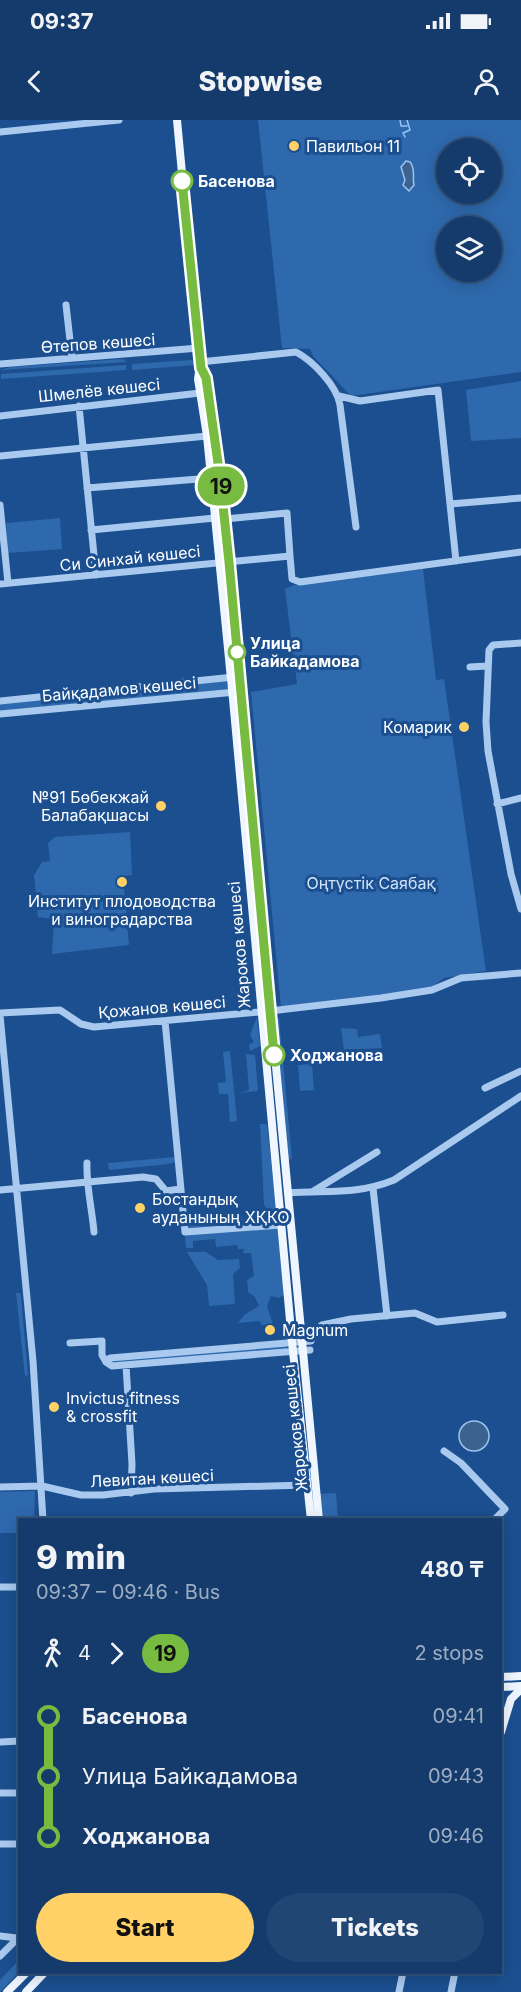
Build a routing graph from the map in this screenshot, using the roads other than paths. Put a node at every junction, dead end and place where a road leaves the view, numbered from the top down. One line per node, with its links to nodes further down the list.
1 (111, 120): 2 (street); 4 (street)
2 (120, 120)
3 (177, 120): 7 (main road, Жароков көшесі)
4 (45, 124): 5 (street)
5 (0, 132)
6 (66, 305): 8 (street)
7 (199, 348): 8 (street, Өтепов көшесі); 10 (main road, Жароков көшесі)
8 (72, 358): 9 (street, Өтепов көшесі)
9 (0, 364)
10 (200, 365): 11 (main road, Жароков көшесі); 12 (street); 24 (main road, Жароков көшесі)
11 (200, 393): 13 (street, Шмелёв көшесі); 15 (main road, Жароков көшесі)
12 (339, 396): 21 (street); 25 (street)
13 (79, 406): 14 (street, Шмелёв көшесі); 16 (street)
14 (0, 416)
15 (207, 436): 16 (street); 18 (main road, Жароков көшесі)
16 (83, 447): 17 (street); 19 (street)
17 (0, 456)
18 (211, 478): 19 (street); 23 (main road, Жароков көшесі)
19 (87, 488): 26 (street)
20 (521, 498): 21 (street)
21 (450, 504): 29 (street)
22 (0, 505): 33 (street)
23 (215, 518): 26 (street); 31 (main road, Жароков көшесі)
24 (225, 519): 28 (street); 30 (main road, Жароков көшесі)
25 (356, 527)
26 (91, 530): 32 (street)
27 (521, 552): 29 (street)
28 (290, 556): 29 (street); 30 (street, Си Синхай көшесі)
29 (456, 561)
30 (229, 562): 31 (street, Си Синхай көшесі); 37 (main road, Жароков көшесі)
31 (219, 563): 32 (street, Си Синхай көшесі); 37 (main road, Жароков көшесі)
32 (96, 575): 33 (street, Си Синхай көшесі)
33 (4, 584)
34 (521, 643): 35 (street)
35 (487, 666): 36 (street); 44 (street)
36 (470, 667)
37 (235, 677): 38 (main road, Жароков көшесі); 39 (street, Байқадамов көшесі)
38 (236, 692): 41 (street, Байқадамов көшесі); 47 (main road, Жароков көшесі)
39 (25, 698): 40 (street, Байқадамов көшесі); 41 (street)
40 (0, 701)
41 (27, 711): 42 (street, Байқадамов көшесі)
42 (0, 714)
43 (521, 798): 44 (street)
44 (497, 804): 45 (street)
45 (521, 909)
46 (521, 974): 47 (street, Қожанов көшесі)
47 (265, 1012): 49 (street, Қожанов көшесі); 61 (main road, Жароков көшесі); 62 (main road, Жароков көшесі)
48 (0, 1014): 49 (street, Қожанов көшесі); 57 (street)
49 (165, 1021): 58 (street)
50 (521, 1071): 51 (street)
51 (485, 1088)
52 (521, 1096): 56 (street)
53 (377, 1152): 60 (street)
54 (87, 1163): 55 (street)
55 (86, 1183): 57 (street); 58 (street); 63 (street)
56 (373, 1188): 60 (street); 66 (street)
57 (17, 1189): 59 (street); 73 (street)
58 (180, 1189): 62 (street)
59 (0, 1190)
60 (312, 1191): 61 (street)
61 (288, 1193): 64 (main road, Жароков көшесі)
62 (281, 1225): 64 (main road, Жароков көшесі)
63 (94, 1232)
64 (293, 1294): 68 (main road, Жароков көшесі)
65 (503, 1315): 66 (street)
66 (387, 1316): 68 (street)
67 (70, 1343): 69 (street)
68 (301, 1346): 69 (street); 70 (street); 72 (main road, Жароков көшесі); 78 (main road, Жароков көшесі)
69 (106, 1362): 70 (street)
70 (126, 1365): 75 (street)
71 (444, 1451): 79 (street)
72 (307, 1485): 75 (street, Левитан көшесі); 77 (main road, Жароков көшесі)
73 (42, 1486): 74 (street, Левитан көшесі); 75 (street, Левитан көшесі); 76 (street)
74 (0, 1487)
75 (130, 1493)
76 (43, 1518)
77 (311, 1518)
78 (319, 1518)
79 (496, 1518)
80 (0, 1587): 81 (street)
81 (18, 1587)
82 (502, 1687): 83 (main road)
83 (521, 1687): 85 (main road)
84 (502, 1702): 85 (main road)
85 (505, 1713): 86 (main road)
86 (502, 1727)
87 (0, 1742): 88 (street)
88 (18, 1742)
89 (0, 1793): 90 (street)
90 (18, 1793)
91 (0, 1844): 92 (street)
92 (18, 1844)
93 (0, 1936): 94 (street)
94 (18, 1937): 95 (street)
95 (0, 1956)
96 (24, 1974): 101 (main road)
97 (43, 1974): 102 (main road)
98 (403, 1974): 100 (street)
99 (455, 1974): 103 (street)
100 (399, 1991)
101 (8, 1992)
102 (26, 1992)
103 (451, 1992)

